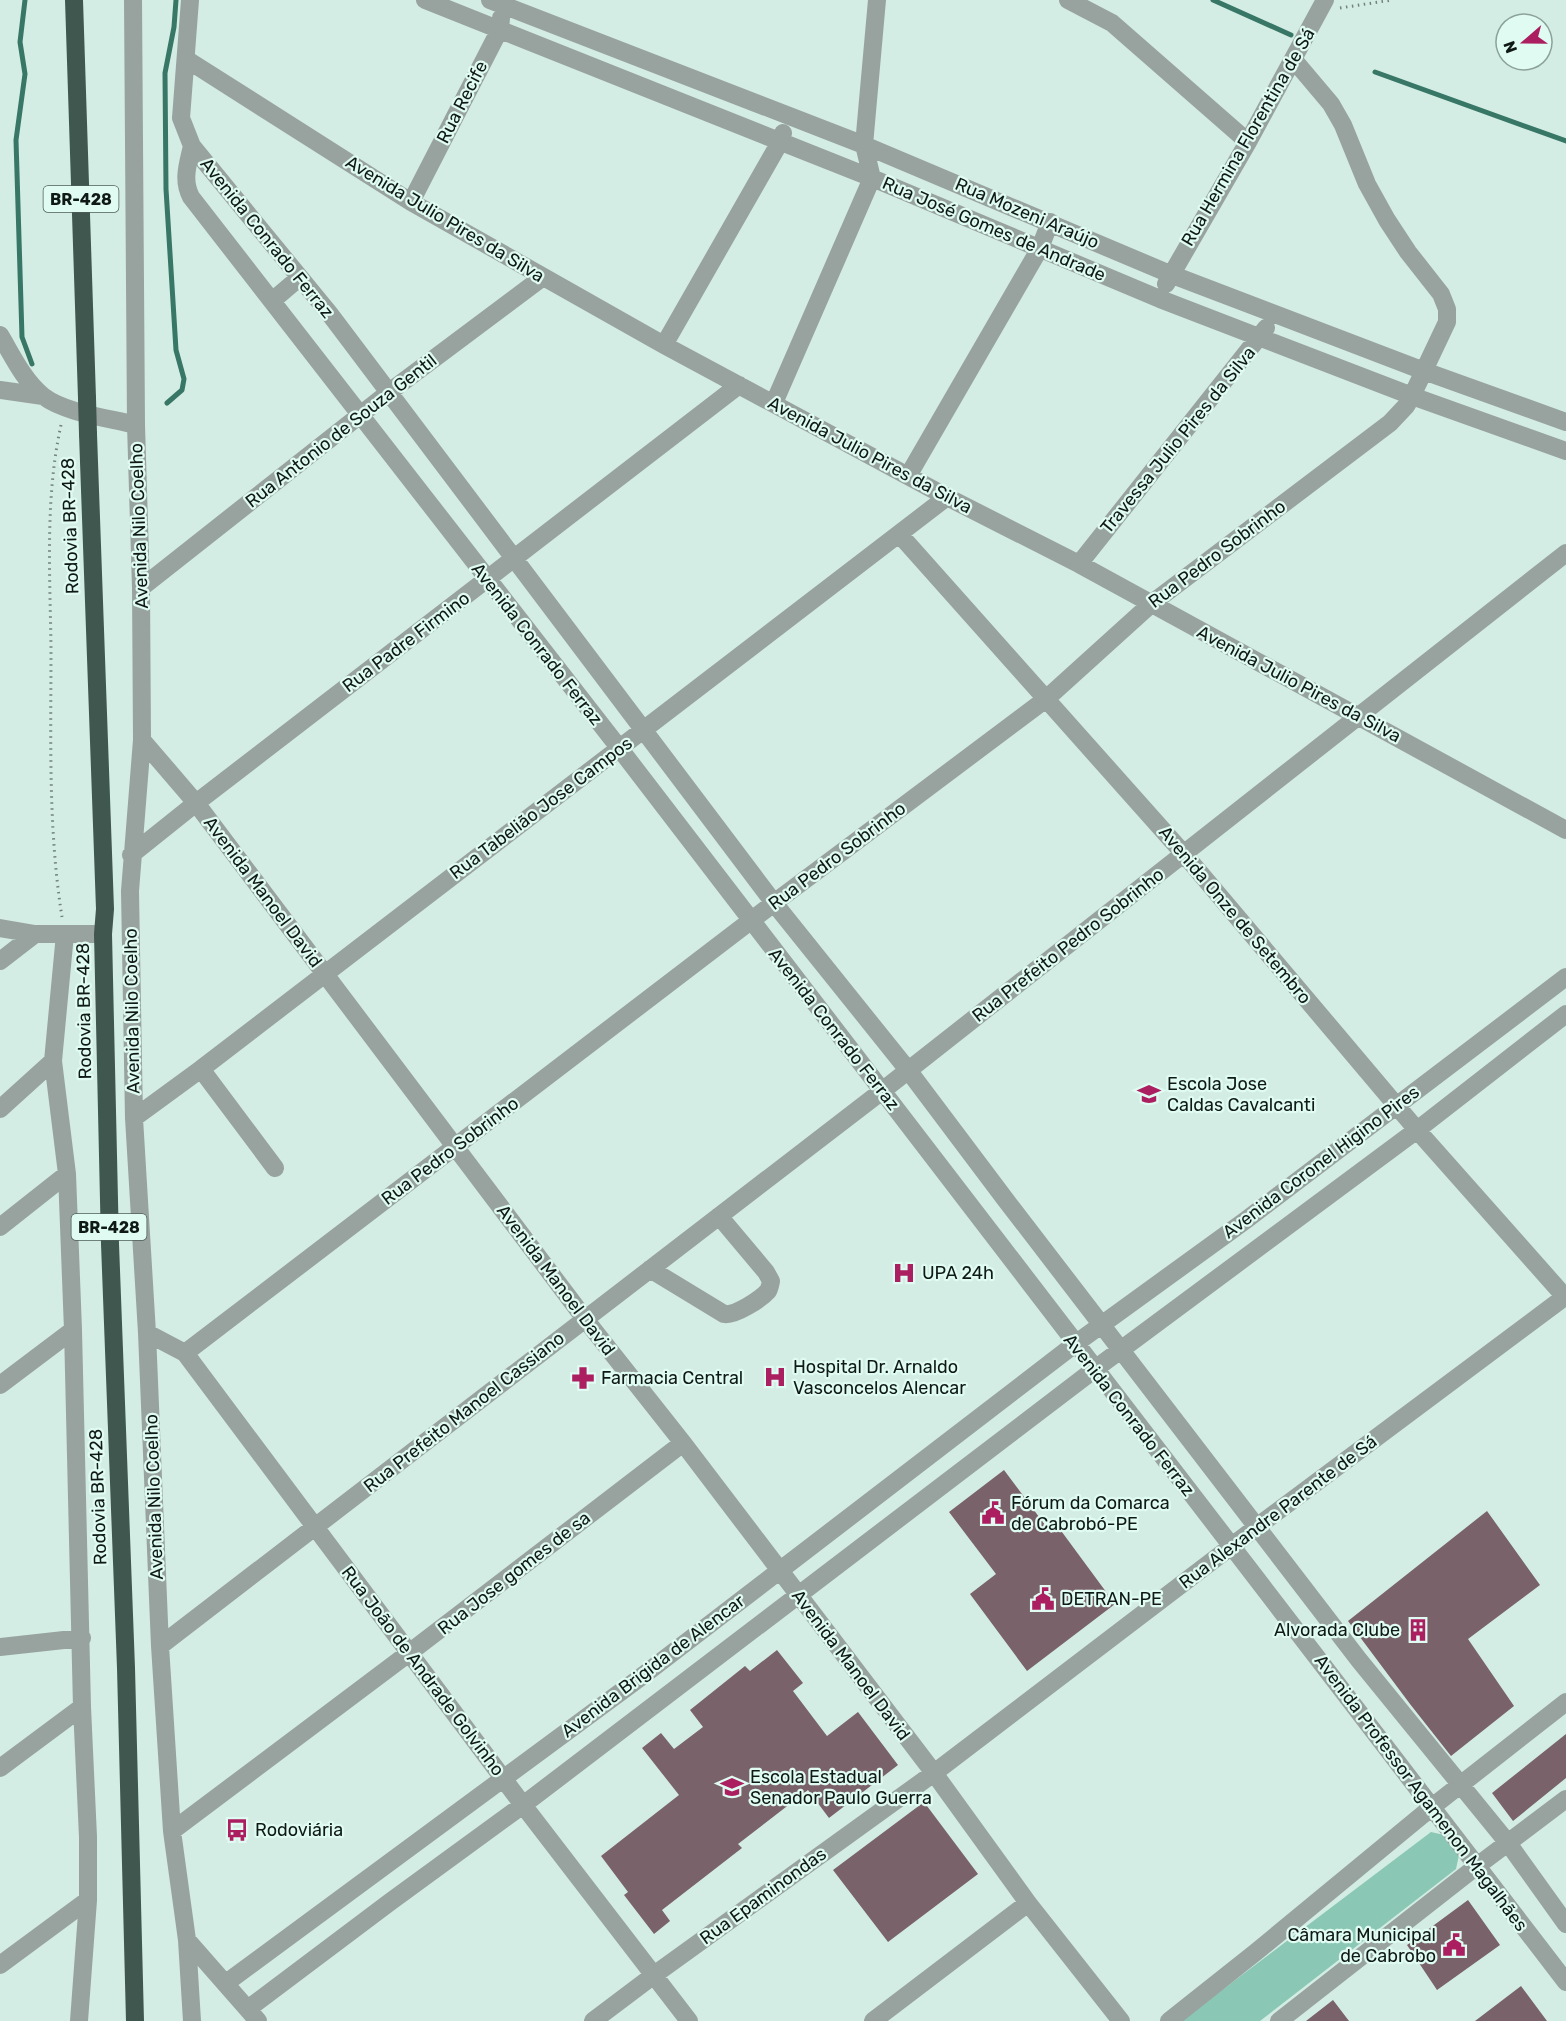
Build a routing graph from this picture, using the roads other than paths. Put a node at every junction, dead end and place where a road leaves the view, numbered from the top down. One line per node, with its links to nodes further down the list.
1 (74, 0): 68 (highway, Rodovia BR-428 / BR-428, bridge)
2 (133, 0): 39 (street, Avenida Nilo Coelho)
3 (190, 0): 11 (street)
4 (425, 0): 9 (street, Rua José Gomes de Andrade)
5 (877, 0): 15 (street)
6 (1068, 0): 14 (street)
7 (498, 2): 9 (street, Rua Recife); 12 (street, Rua Mozeni Araújo)
8 (1320, 4): 10 (street, Rua Hermina Florentina de Sá)
9 (500, 29): 13 (street, Rua José Gomes de Andrade); 18 (street, Rua Recife)
10 (1293, 58): 14 (street, Rua Hermina Florentina de Sá); 30 (street, Rua Pedro Sobrinho)
11 (186, 59): 16 (street); 18 (street, Avenida Julio Pires da Silva)
12 (790, 117): 13 (street); 15 (street, Rua Mozeni Araújo)
13 (780, 142): 17 (street, Rua José Gomes de Andrade); 29 (street)
14 (1248, 142): 21 (street, Rua Hermina Florentina de Sá)
15 (864, 145): 17 (street); 19 (street, Rua Mozeni Araújo)
16 (192, 146): 23 (street, Avenida Conrado Ferraz); 25 (street, Avenida Conrado Ferraz)
17 (872, 178): 20 (street, Rua José Gomes de Andrade); 36 (street)
18 (411, 202): 22 (street, Avenida Julio Pires da Silva)
19 (1050, 222): 20 (street); 21 (street, Rua Mozeni Araújo)
20 (1040, 248): 24 (street, Rua José Gomes de Andrade); 41 (street)
21 (1170, 274): 24 (street, Rua Hermina Florentina de Sá); 26 (street, Rua Mozeni Araújo)
22 (543, 277): 29 (street, Avenida Julio Pires da Silva); 33 (street, Rua Antonio de Souza Gentil)
23 (299, 278): 25 (street); 33 (street, Avenida Conrado Ferraz)
24 (1160, 299): 28 (street, Rua José Gomes de Andrade)
25 (273, 301): 37 (street, Avenida Conrado Ferraz)
26 (1275, 313): 28 (street, Travessa Julio Pires da Silva); 30 (street, Rua Mozeni Araújo)
27 (0, 335): 34 (street)
28 (1260, 337): 35 (street, Rua José Gomes de Andrade); 46 (street, Travessa Julio Pires da Silva)
29 (663, 345): 31 (street, Avenida Julio Pires da Silva)
30 (1424, 371): 35 (street, Rua Pedro Sobrinho); 38 (street, Rua Mozeni Araújo)
31 (739, 385): 36 (street, Avenida Julio Pires da Silva); 45 (street, Rua Padre Firmino)
32 (0, 390): 34 (street)
33 (388, 393): 37 (street, Rua Antonio de Souza Gentil); 45 (street, Avenida Conrado Ferraz)
34 (43, 396): 39 (street)
35 (1412, 396): 40 (street, Rua José Gomes de Andrade); 49 (street, Rua Pedro Sobrinho)
36 (774, 403): 41 (street, Avenida Julio Pires da Silva)
37 (360, 416): 47 (street, Avenida Conrado Ferraz); 48 (street, Rua Antonio de Souza Gentil)
38 (1566, 422)
39 (136, 425): 48 (street, Avenida Nilo Coelho)
40 (1566, 451)
41 (908, 476): 42 (street, Avenida Julio Pires da Silva)
42 (947, 497): 43 (street, Rua Tabelião Jose Campos); 46 (street, Avenida Julio Pires da Silva)
43 (900, 535): 52 (street, Avenida Onze de Setembro); 54 (street, Rua Tabelião Jose Campos)
44 (1566, 553): 53 (street, Rua Prefeito Pedro Sobrinho)
45 (514, 560): 47 (street, Rua Padre Firmino); 50 (street, Avenida Conrado Ferraz)
46 (1079, 564): 49 (street, Avenida Julio Pires da Silva)
47 (487, 580): 51 (street, Avenida Conrado Ferraz); 57 (street, Rua Padre Firmino)
48 (141, 588): 55 (street, Avenida Nilo Coelho)
49 (1151, 604): 52 (street, Rua Pedro Sobrinho); 53 (street, Avenida Julio Pires da Silva)
50 (582, 647): 51 (street); 54 (street, Avenida Conrado Ferraz)
51 (556, 668): 56 (street, Avenida Conrado Ferraz)
52 (1046, 699): 61 (street, Avenida Onze de Setembro); 63 (street, Rua Pedro Sobrinho)
53 (1358, 716): 59 (street, Avenida Julio Pires da Silva); 61 (street, Rua Prefeito Pedro Sobrinho)
54 (644, 729): 56 (street, Rua Tabelião Jose Campos); 58 (street, Avenida Conrado Ferraz)
55 (142, 741): 57 (street, Avenida Manoel David); 62 (street, Avenida Nilo Coelho)
56 (620, 749): 60 (street, Avenida Conrado Ferraz); 70 (street, Rua Tabelião Jose Campos)
57 (196, 803): 62 (street, Rua Padre Firmino); 70 (street, Avenida Manoel David)
58 (715, 823): 60 (street); 63 (street, Avenida Conrado Ferraz)
59 (1566, 830)
60 (692, 844): 64 (street, Avenida Conrado Ferraz)
61 (1184, 854): 78 (street, Rua Prefeito Pedro Sobrinho); 80 (street, Avenida Onze de Setembro)
62 (131, 855): 82 (street, Avenida Nilo Coelho)
63 (774, 903): 64 (street, Rua Pedro Sobrinho); 72 (street, Avenida Conrado Ferraz)
64 (750, 922): 74 (street, Avenida Conrado Ferraz); 84 (street, Rua Pedro Sobrinho)
65 (0, 928): 66 (street)
66 (35, 934): 67 (street); 69 (street)
67 (65, 934): 68 (street); 76 (street)
68 (103, 934): 146 (highway, Rodovia BR-428 / BR-428)
69 (0, 961)
70 (324, 974): 77 (street, Rua Tabelião Jose Campos); 84 (street, Avenida Manoel David)
71 (1566, 977): 73 (street, Avenida Coronel Higino Pires)
72 (840, 985): 74 (street); 78 (street, Avenida Conrado Ferraz)
73 (1540, 997): 75 (street); 80 (street, Avenida Coronel Higino Pires)
74 (816, 1007): 79 (street, Avenida Conrado Ferraz)
75 (1563, 1017): 83 (street, Avenida Coronel Higino Pires)
76 (53, 1061): 81 (street); 86 (street)
77 (201, 1069): 82 (street, Rua Tabelião Jose Campos); 85 (street)
78 (908, 1070): 79 (street, Rua Prefeito Pedro Sobrinho); 87 (street, Avenida Conrado Ferraz)
79 (882, 1091): 88 (street, Rua Prefeito Manoel Cassiano); 89 (street, Avenida Conrado Ferraz)
80 (1396, 1105): 83 (street, Avenida Onze de Setembro); 90 (street, Avenida Coronel Higino Pires)
81 (0, 1109)
82 (134, 1118): 98 (street, Avenida Nilo Coelho)
83 (1417, 1130): 92 (street, Avenida Coronel Higino Pires); 94 (street, Avenida Onze de Setembro)
84 (455, 1147): 95 (street, Avenida Manoel David); 101 (street, Rua Pedro Sobrinho)
85 (275, 1167)
86 (67, 1174): 91 (street); 97 (street)
87 (1005, 1199): 89 (street); 96 (street, Avenida Conrado Ferraz)
88 (719, 1216): 93 (street, Rua Prefeito Manoel Cassiano); 93 (street)
89 (981, 1220): 99 (street, Avenida Conrado Ferraz)
90 (1246, 1220): 92 (street); 96 (street, Avenida Coronel Higino Pires)
91 (0, 1227)
92 (1264, 1243): 100 (street, Avenida Coronel Higino Pires)
93 (650, 1269): 95 (street, Rua Prefeito Manoel Cassiano)
94 (1565, 1297): 110 (street, Rua Alexandre Parente de Sá)
95 (585, 1319): 106 (street, Avenida Manoel David); 109 (street, Rua Prefeito Manoel Cassiano)
96 (1102, 1325): 99 (street, Avenida Coronel Higino Pires); 100 (street, Avenida Conrado Ferraz)
97 (73, 1330): 103 (street); 114 (street)
98 (147, 1333): 101 (street, Rua João de Andrade Golvinho); 115 (street, Avenida Nilo Coelho)
99 (1075, 1344): 102 (street, Avenida Conrado Ferraz); 104 (street, Avenida Brigida de Alencar)
100 (1122, 1349): 102 (street, Avenida Coronel Higino Pires); 105 (street, Avenida Conrado Ferraz)
101 (185, 1353): 109 (street, Rua João de Andrade Golvinho)
102 (1095, 1370): 107 (street, Avenida Conrado Ferraz); 108 (street, Avenida Brigida de Alencar)
103 (0, 1385)
104 (952, 1438): 108 (street); 112 (street, Avenida Brigida de Alencar)
105 (1190, 1438): 107 (street); 110 (street, Avenida Conrado Ferraz)
106 (683, 1443): 112 (street, Avenida Manoel David); 117 (street, Rua Jose gomes de sa)
107 (1165, 1461): 111 (street, Avenida Conrado Ferraz)
108 (973, 1463): 113 (street, Avenida Brigida de Alencar)
109 (316, 1526): 115 (street, Rua Prefeito Manoel Cassiano); 117 (street, Rua João de Andrade Golvinho)
110 (1258, 1526): 111 (street, Rua Alexandre Parente de Sá); 118 (street, Avenida Professor Agamenon Magalhães)
111 (1231, 1547): 120 (street, Avenida Professor Agamenon Magalhães); 125 (street, Rua Alexandre Parente de Sá)
112 (778, 1570): 113 (street, Avenida Manoel David); 119 (street, Avenida Brigida de Alencar)
113 (798, 1595): 121 (street, Avenida Brigida de Alencar); 125 (street, Avenida Manoel David)
114 (82, 1638): 116 (street); 123 (street)
115 (160, 1646): 131 (street, Avenida Nilo Coelho)
116 (0, 1647)
117 (409, 1653): 126 (street, Rua João de Andrade Golvinho); 131 (street, Rua Jose gomes de sa)
118 (1359, 1660): 120 (street); 127 (street, Avenida Professor Agamenon Magalhães)
119 (641, 1677): 121 (street); 126 (street, Avenida Brigida de Alencar)
120 (1336, 1681): 130 (street, Avenida Professor Agamenon Magalhães)
121 (659, 1700): 129 (street, Avenida Brigida de Alencar)
122 (1566, 1702): 127 (street)
123 (82, 1707): 124 (street); 135 (street)
124 (0, 1768)
125 (934, 1773): 137 (street, Avenida Manoel David); 141 (street, Rua Epaminondas)
126 (504, 1779): 129 (street, Rua João de Andrade Golvinho); 134 (street, Avenida Brigida de Alencar)
127 (1461, 1785): 130 (street); 132 (street, Avenida Professor Agamenon Magalhães)
128 (1566, 1799): 132 (street)
129 (523, 1805): 136 (street, Avenida Brigida de Alencar); 141 (street, Rua João de Andrade Golvinho)
130 (1432, 1807): 133 (street, Avenida Professor Agamenon Magalhães); 152 (street)
131 (172, 1831): 139 (street, Avenida Nilo Coelho)
132 (1508, 1843): 133 (street); 138 (street, Avenida Professor Agamenon Magalhães)
133 (1477, 1866): 142 (street, Avenida Professor Agamenon Magalhães); 153 (street)
134 (370, 1877): 136 (street); 143 (street, Avenida Brigida de Alencar)
135 (88, 1900): 140 (street); 145 (street)
136 (390, 1902): 144 (street, Avenida Brigida de Alencar)
137 (1028, 1903): 150 (street); 151 (street, Avenida Manoel David)
138 (1566, 1924)
139 (187, 1940): 143 (street); 147 (street, Avenida Nilo Coelho)
140 (0, 1965)
141 (654, 1975): 148 (street, Rua Epaminondas); 149 (street, Rua João de Andrade Golvinho)
142 (1566, 1982)
143 (226, 1983): 144 (street)
144 (254, 2015)
145 (79, 2021)
146 (135, 2021)
147 (192, 2021)
148 (593, 2021)
149 (689, 2021)
150 (873, 2021)
151 (1120, 2021)
152 (1168, 2021)
153 (1279, 2021)

